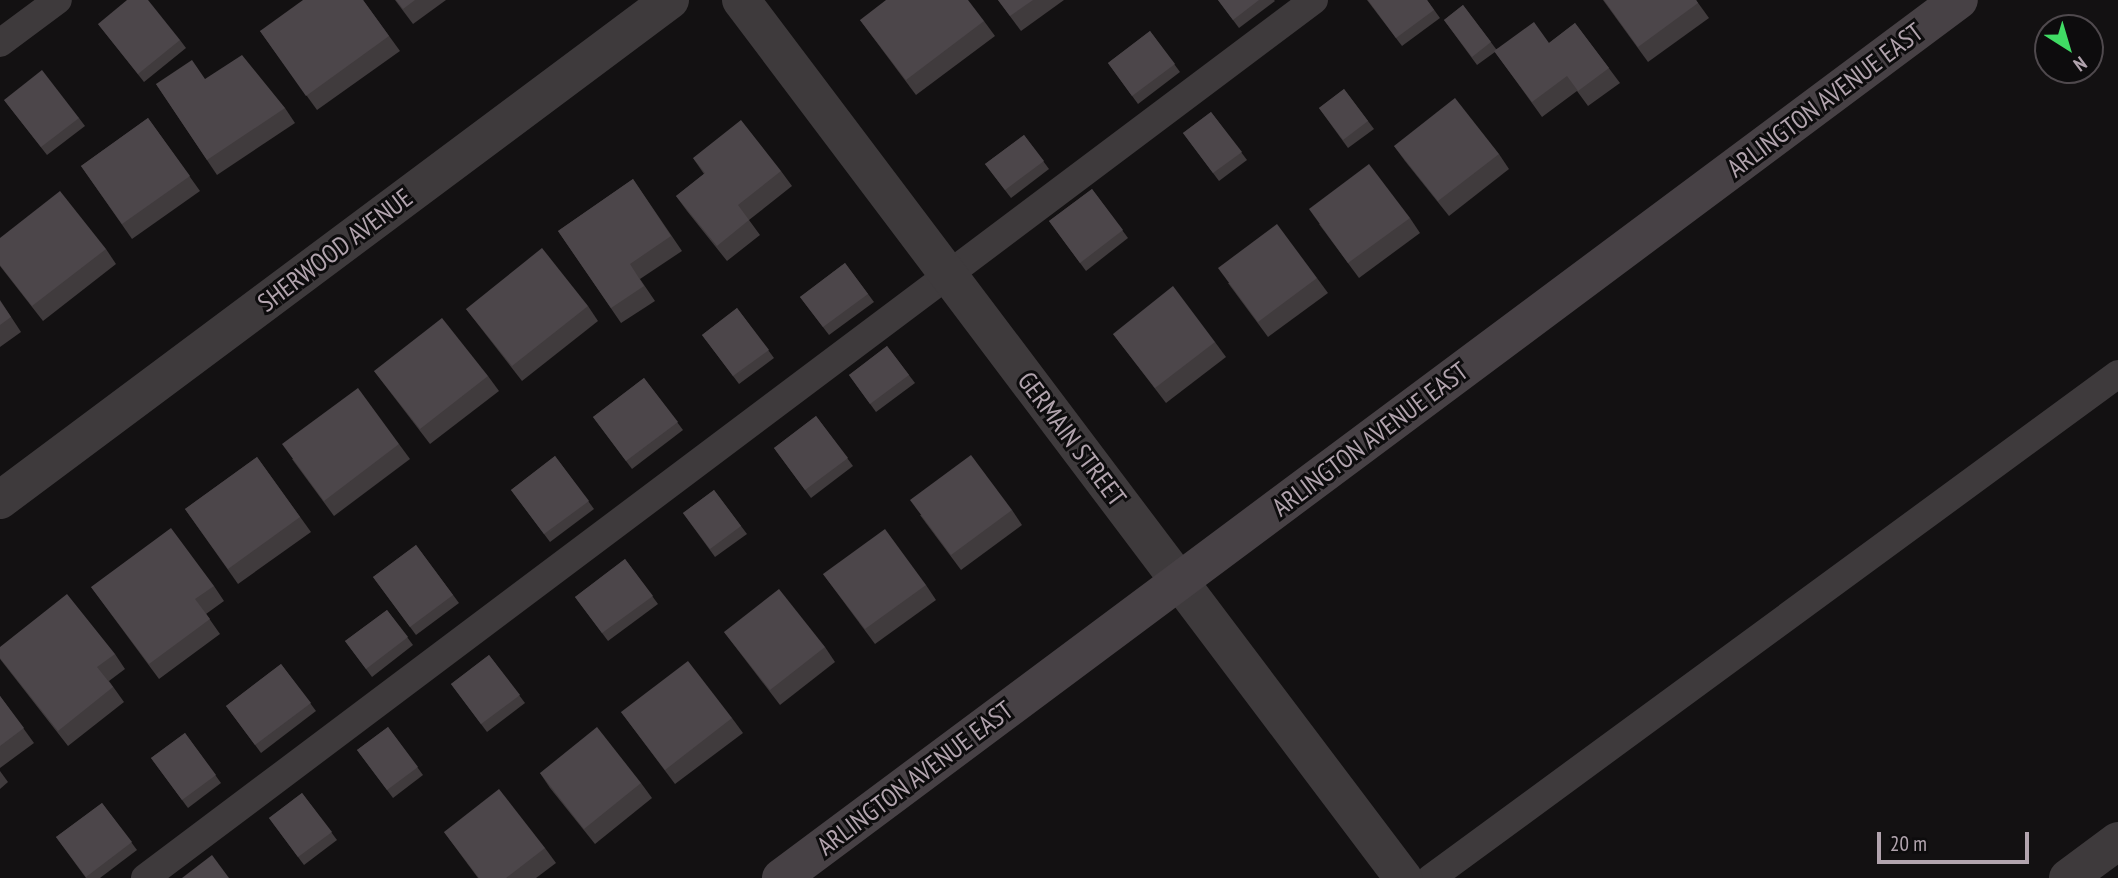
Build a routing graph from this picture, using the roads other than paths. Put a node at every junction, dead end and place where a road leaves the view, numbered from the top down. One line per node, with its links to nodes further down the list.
1 (58, 0): 6 (lane)
2 (670, 0): 9 (street, SHERWOOD AVENUE)
3 (741, 0): 7 (street, GERMAIN STREET)
4 (1314, 0): 7 (lane)
5 (1959, 0): 10 (street, ARLINGTON AVENUE EAST)
6 (0, 43)
7 (948, 275): 10 (street, GERMAIN STREET); 12 (lane)
8 (2118, 374): 15 (lane)
9 (0, 500)
10 (1180, 581): 13 (street, ARLINGTON AVENUE EAST); 14 (street, GERMAIN STREET)
11 (2118, 841): 16 (street)
12 (145, 878)
13 (781, 878)
14 (1404, 878)
15 (1431, 878)
16 (2068, 878)

